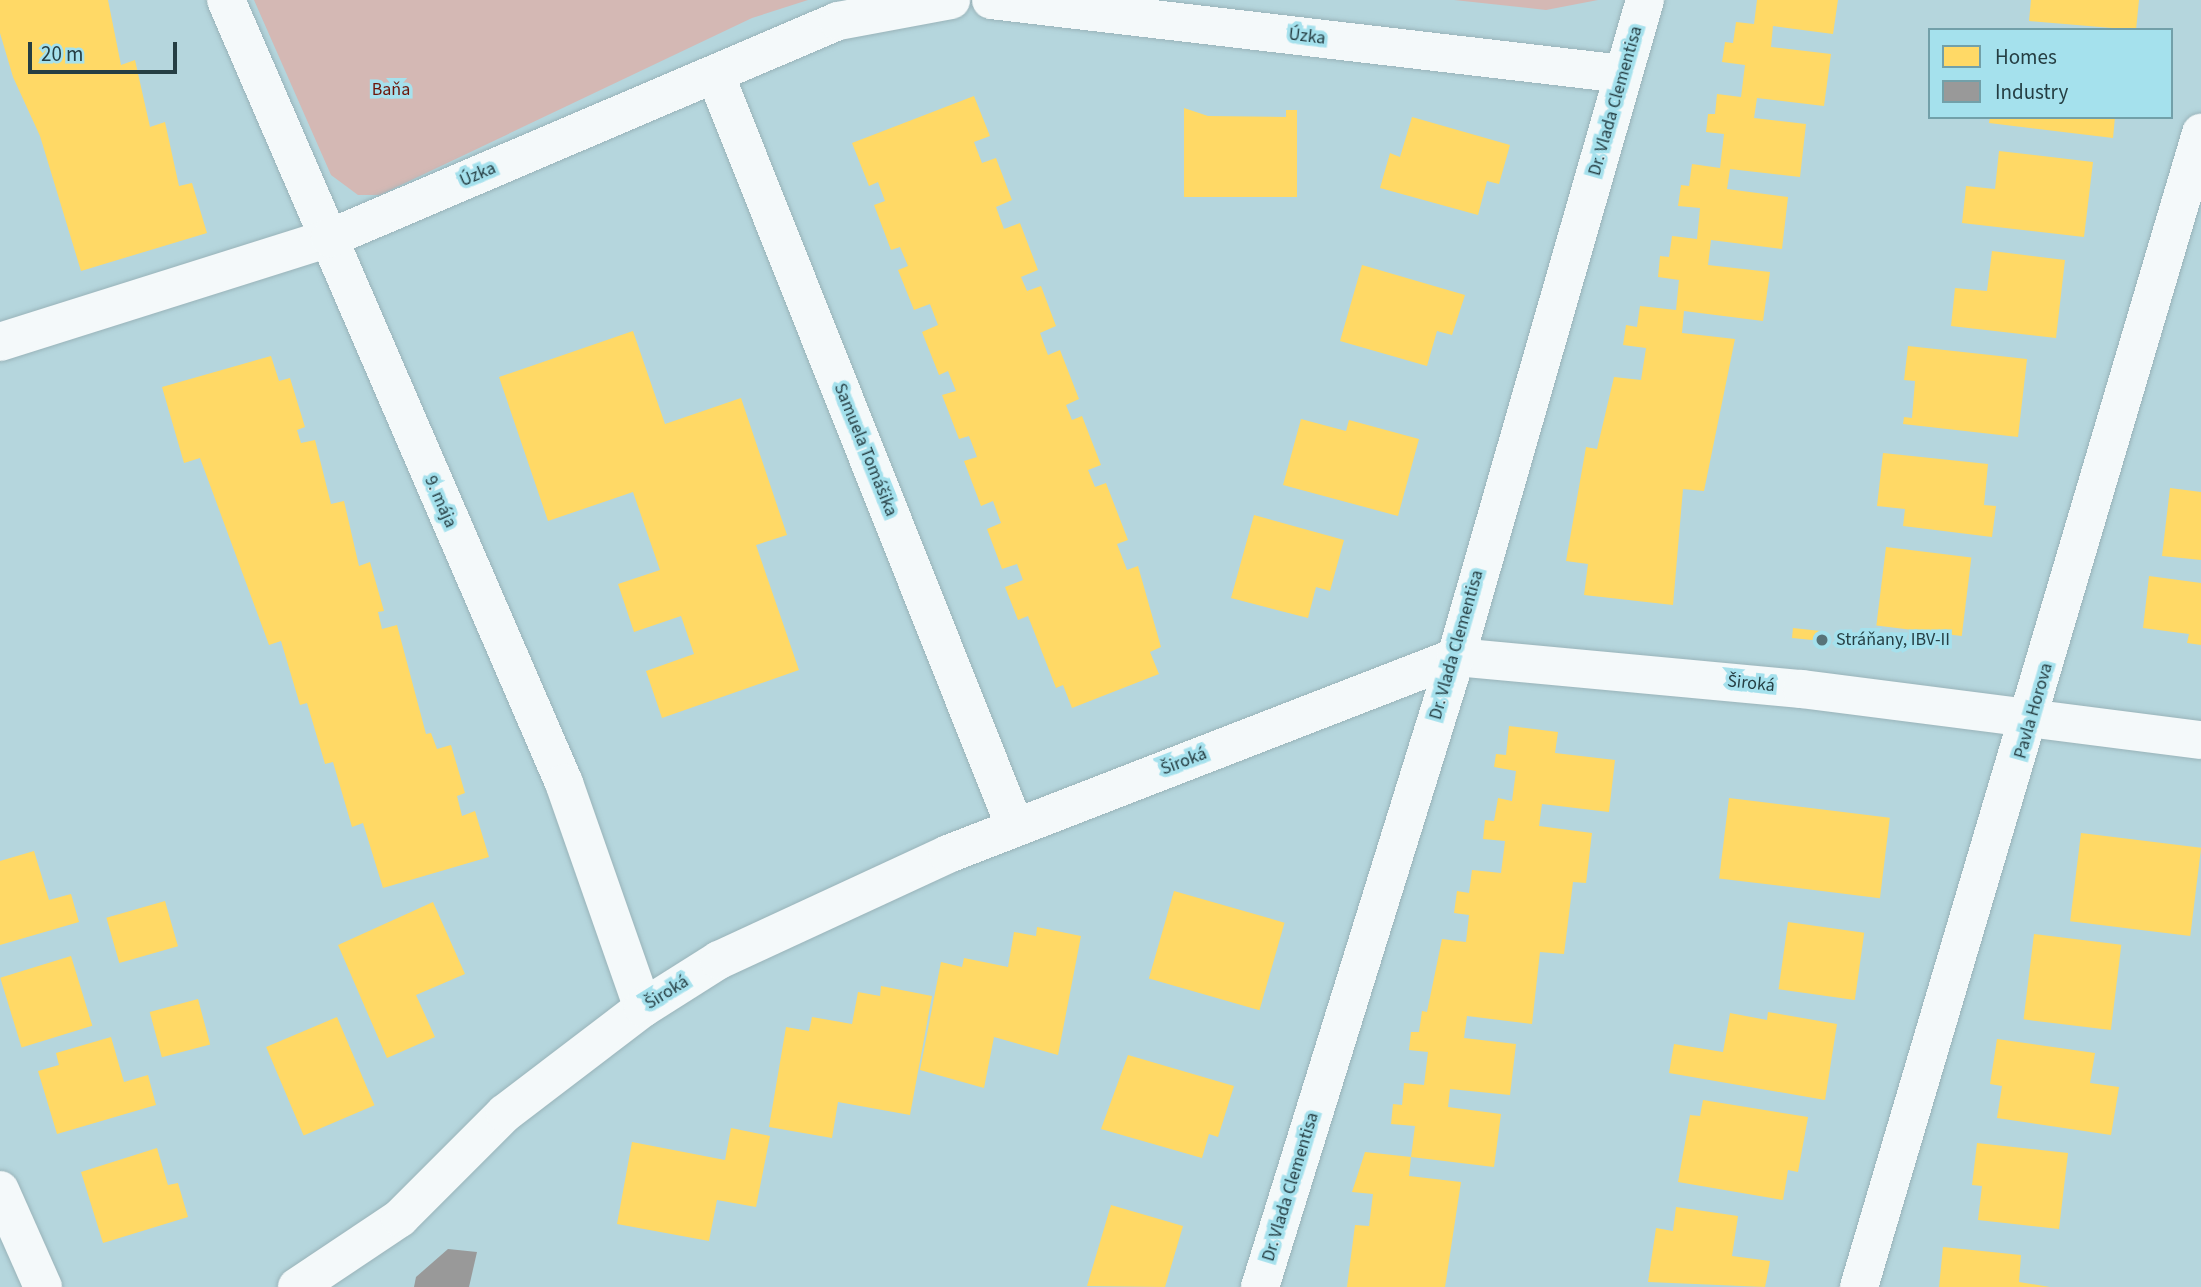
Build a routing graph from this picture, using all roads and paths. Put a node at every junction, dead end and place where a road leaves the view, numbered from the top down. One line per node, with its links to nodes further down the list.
1 (226, 0): 8 (street, 9. mája)
2 (951, 0): 5 (street, Úzka)
3 (991, 0): 6 (street, Úzka)
4 (1645, 0): 6 (street, Dr. Vlada Clementisa)
5 (715, 74): 8 (street, Úzka); 13 (street, Samuela Tomášika)
6 (1623, 74): 10 (street, Dr. Vlada Clementisa)
7 (2201, 133): 11 (street, Pavla Horova)
8 (330, 238): 9 (street, Úzka); 14 (street, 9. mája)
9 (0, 342)
10 (1456, 657): 11 (street, Široká); 13 (street, Široká); 18 (street, Dr. Vlada Clementisa)
11 (2032, 718): 12 (street, Široká); 19 (street, Pavla Horova)
12 (2201, 740)
13 (1015, 827): 14 (street, Široká)
14 (643, 1008): 17 (street, Široká)
15 (0, 1190): 16 (street)
16 (43, 1287)
17 (297, 1287)
18 (1260, 1287)
19 (1859, 1287)

